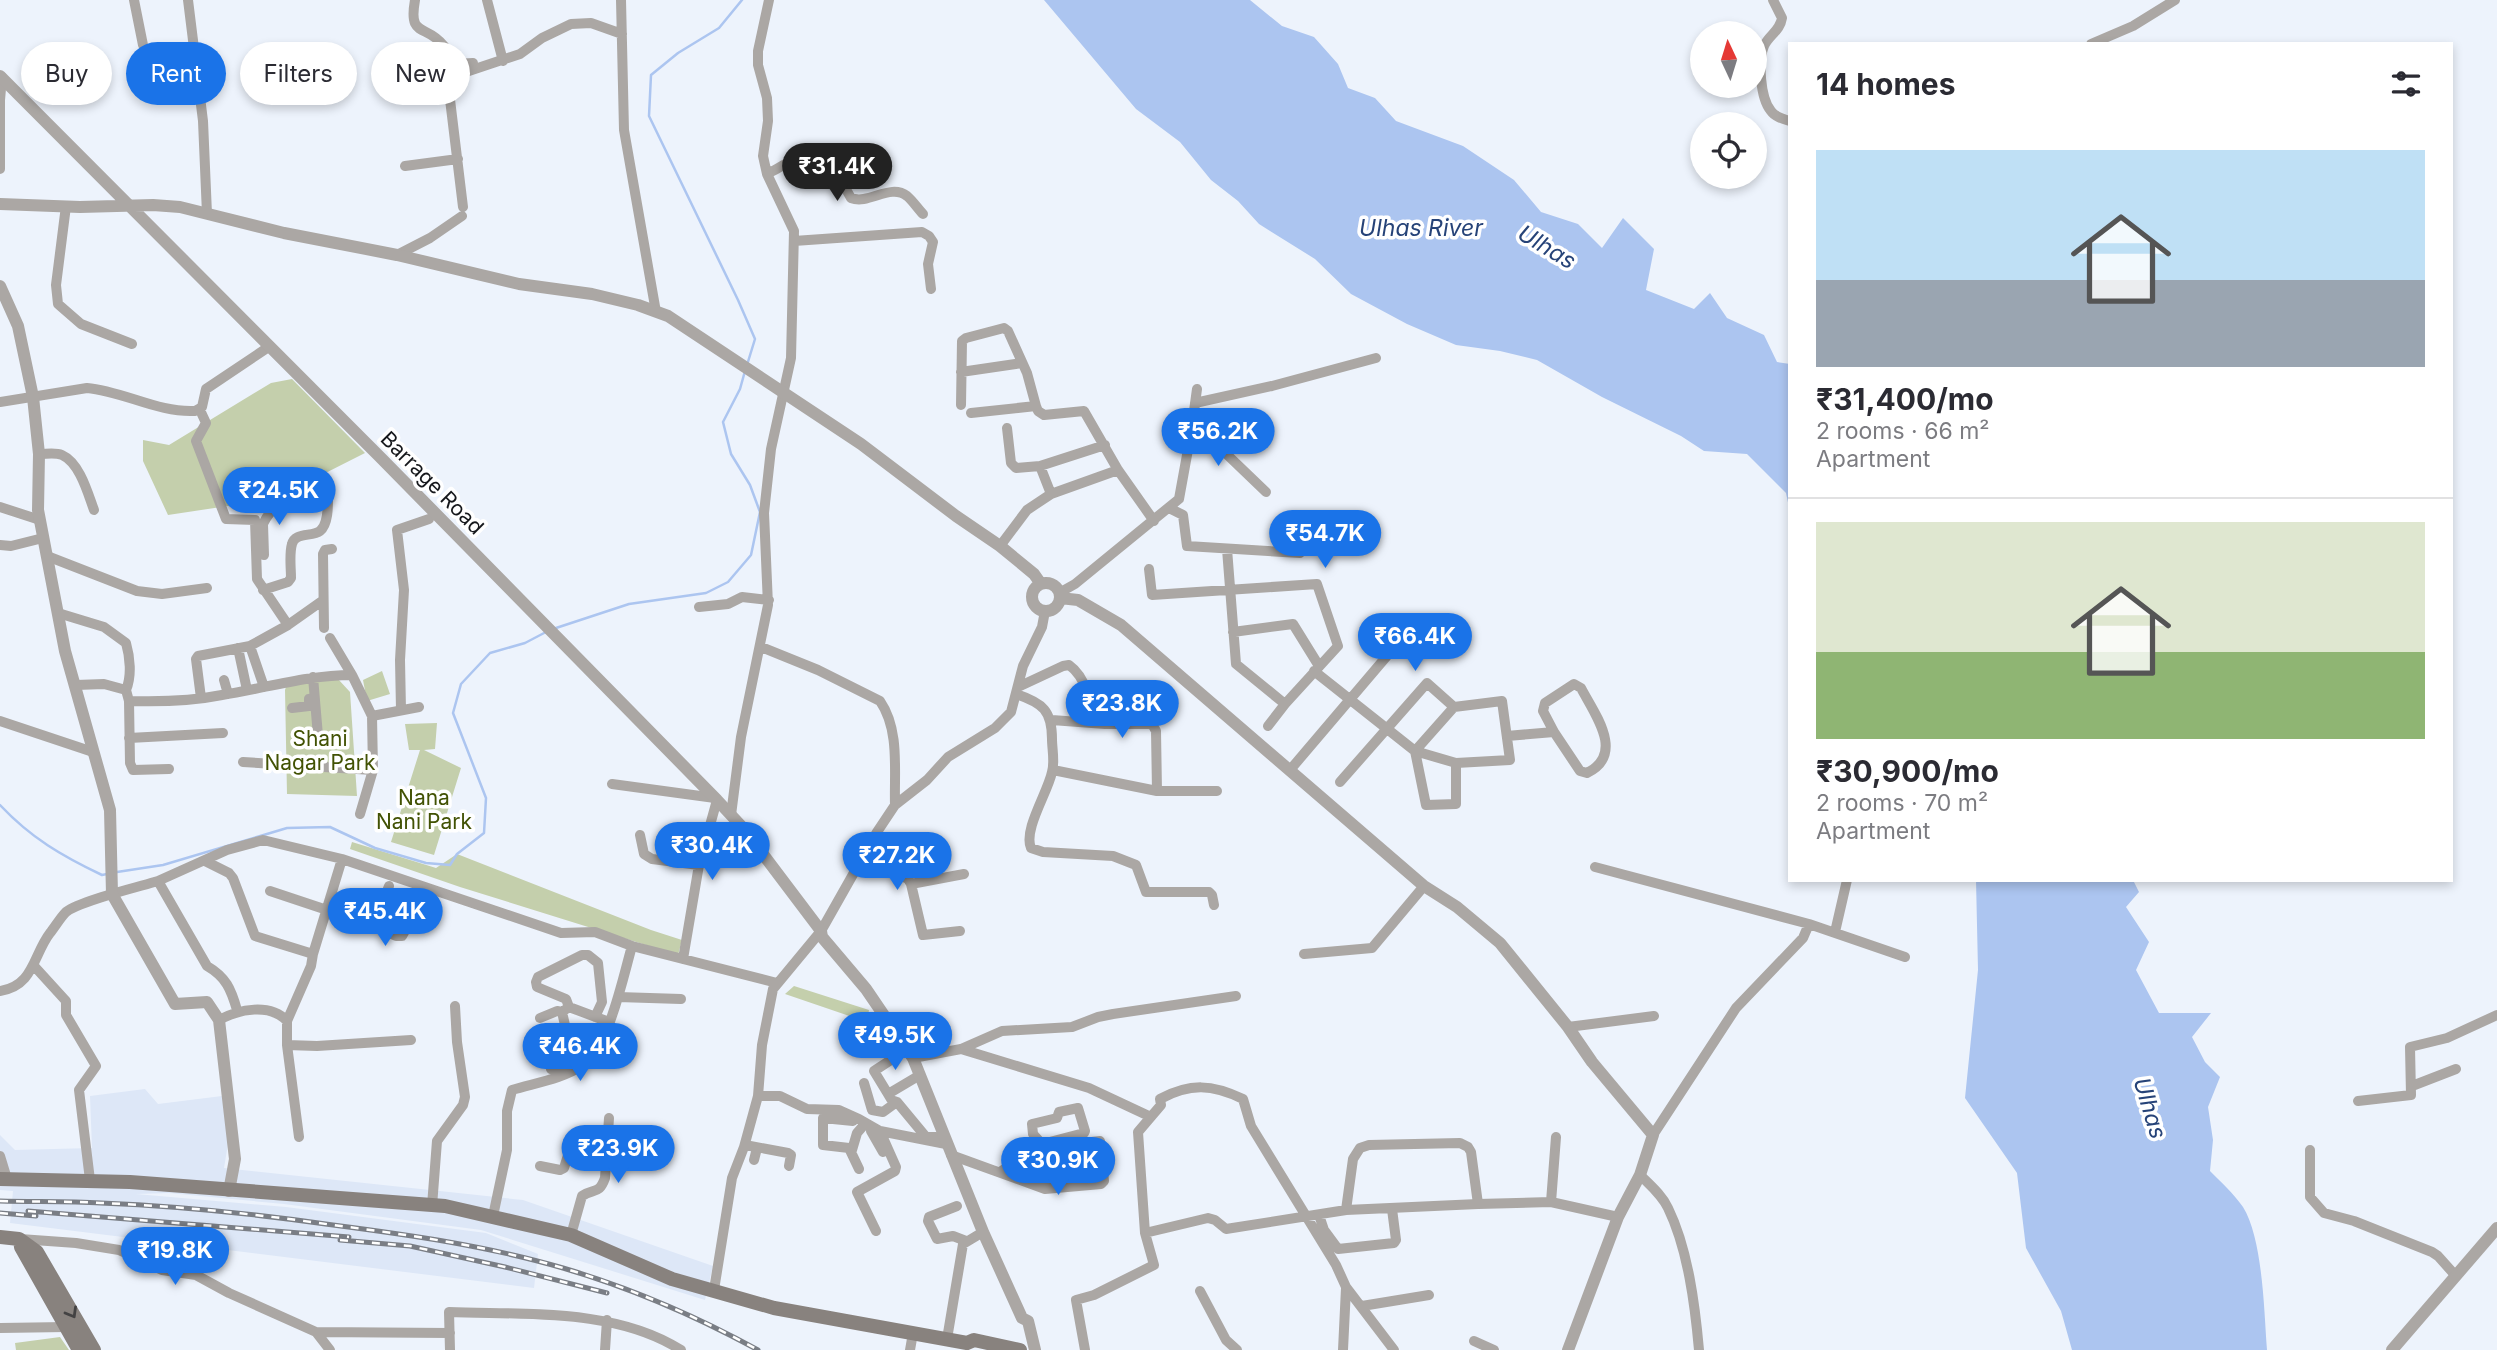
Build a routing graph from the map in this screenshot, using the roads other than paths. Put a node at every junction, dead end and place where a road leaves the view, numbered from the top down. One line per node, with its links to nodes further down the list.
1 (134, 0): 10 (street)
2 (188, 0): 23 (street)
3 (415, 0): 12 (street)
4 (486, 0): 12 (street)
5 (621, 0): 9 (street)
6 (769, 0): 19 (street)
7 (1773, 0): 15 (street)
8 (2175, 0): 11 (street)
9 (622, 34): 12 (street); 29 (street)
10 (142, 42)
11 (2096, 42)
12 (498, 62): 16 (street)
13 (1, 77): 14 (street); 21 (street, Barrage Road)
14 (0, 101): 18 (street)
15 (1788, 120)
16 (458, 159): 17 (street); 26 (street)
17 (405, 166)
18 (0, 169)
19 (767, 174): 24 (street); 25 (street)
20 (0, 204): 22 (street)
21 (130, 205): 22 (street); 23 (street); 31 (street, Barrage Road)
22 (66, 206): 30 (street)
23 (207, 214): 26 (street)
24 (923, 214)
25 (794, 241): 28 (street); 36 (street)
26 (397, 255): 29 (street)
27 (0, 286): 37 (street)
28 (931, 289)
29 (656, 312): 36 (street)
30 (132, 344)
31 (270, 346): 42 (street); 129 (street, Barrage Road)
32 (1376, 358): 39 (street)
33 (1022, 363): 34 (street); 34 (street); 41 (street)
34 (961, 372): 40 (street)
35 (1197, 389): 39 (street)
36 (785, 393): 63 (street); 75 (street)
37 (33, 397): 38 (street); 42 (street); 47 (street)
38 (0, 402)
39 (1195, 403): 44 (street)
40 (961, 405)
41 (1036, 406): 43 (street); 46 (street)
42 (200, 410): 60 (street)
43 (971, 413)
44 (1192, 421): 50 (street); 55 (street)
45 (1007, 428): 48 (street)
46 (1105, 445): 48 (street); 49 (street)
47 (39, 454): 56 (street); 58 (street)
48 (1040, 466): 52 (street)
49 (1118, 470): 52 (street); 59 (street)
50 (1266, 492)
51 (328, 493): 72 (street)
52 (1052, 494): 63 (street)
53 (305, 499): 60 (street)
54 (0, 507): 58 (street)
55 (1169, 508): 59 (street); 65 (street)
56 (94, 510)
57 (429, 519): 105 (street)
58 (40, 520): 61 (street)
59 (1154, 521): 74 (street)
60 (259, 522): 67 (street); 72 (street)
61 (43, 538): 62 (street); 68 (street)
62 (0, 545)
63 (1000, 545): 70 (street)
64 (332, 549): 76 (street)
65 (1227, 549): 66 (street); 73 (street)
66 (1300, 553)
67 (264, 555)
68 (47, 556): 71 (street); 79 (street)
69 (1149, 569): 73 (street)
70 (1041, 584): 74 (street); 78 (street)
71 (207, 588)
72 (263, 590): 80 (street)
73 (1230, 590): 82 (street); 88 (street)
74 (1060, 595): 78 (street); 124 (street)
75 (769, 600): 77 (street); 85 (street)
76 (323, 601): 80 (street); 81 (street)
77 (699, 607)
78 (1045, 611): 95 (street)
79 (58, 613): 92 (street); 97 (street)
80 (288, 625): 84 (street)
81 (324, 628)
82 (1233, 632): 88 (street); 101 (street)
83 (330, 638): 89 (street)
84 (250, 646): 86 (street); 93 (street)
85 (761, 647): 130 (street); 132 (street)
86 (238, 648): 94 (street); 98 (street)
87 (1392, 650): 100 (street)
88 (1316, 668): 100 (street); 101 (street)
89 (352, 676): 90 (street); 106 (street)
90 (313, 677): 93 (street); 99 (street)
91 (224, 680): 96 (street)
92 (76, 685): 97 (street); 118 (street)
93 (264, 687): 94 (street)
94 (247, 690): 96 (street)
95 (1017, 690): 107 (street); 109 (street); 130 (street)
96 (228, 694): 98 (street)
97 (127, 696): 98 (street); 116 (street)
98 (201, 698)
99 (315, 698): 104 (street); 114 (street)
100 (1349, 701): 111 (street); 124 (street)
101 (1285, 704): 110 (street)
102 (419, 707): 105 (street)
103 (1454, 707): 111 (street); 115 (street); 117 (street)
104 (292, 708)
105 (401, 710): 106 (street)
106 (372, 716): 122 (street)
107 (1052, 720): 109 (street); 123 (street)
108 (0, 721): 118 (street)
109 (1092, 723): 127 (street)
110 (1268, 726)
111 (1385, 729): 117 (street); 125 (street)
112 (1554, 732): 112 (street); 115 (street)
113 (223, 733): 116 (street)
114 (318, 736)
115 (1507, 736): 120 (street)
116 (129, 738): 121 (street)
117 (1415, 751): 120 (street); 120 (street)
118 (93, 752): 145 (street)
119 (243, 762): 122 (street)
120 (1456, 763)
121 (169, 769)
122 (373, 770): 131 (street)
123 (1053, 770): 127 (street); 149 (street)
124 (1290, 770): 144 (street)
125 (1340, 782)
126 (612, 783): 129 (street)
127 (1157, 791): 128 (street)
128 (1217, 791)
129 (716, 799): 132 (street, Barrage Road); 137 (street)
130 (895, 805): 134 (street)
131 (360, 814)
132 (731, 816): 153 (street, Barrage Road)
133 (640, 835): 137 (street)
134 (862, 857): 142 (street); 153 (street)
135 (342, 859): 136 (street); 147 (street); 156 (street)
136 (205, 861): 140 (street); 157 (street)
137 (699, 865): 160 (street)
138 (1595, 867): 151 (street)
139 (964, 874): 142 (street)
140 (158, 881): 145 (street); 169 (street)
141 (1847, 882): 155 (street)
142 (911, 884): 154 (street)
143 (389, 887): 152 (street)
144 (1424, 887): 158 (street); 177 (street)
145 (112, 890): 161 (street); 174 (street)
146 (270, 891): 150 (street)
147 (331, 897): 150 (street); 152 (street)
148 (415, 903): 152 (street)
149 (1214, 905)
150 (327, 910): 157 (street)
151 (1809, 924): 155 (street); 195 (street)
152 (373, 926)
153 (821, 931): 162 (street); 181 (street, Barrage Road)
154 (960, 931)
155 (1835, 932): 159 (street)
156 (632, 946): 160 (street); 165 (street)
157 (313, 954): 175 (street)
158 (1304, 954)
159 (1905, 957)
160 (683, 959): 162 (street)
161 (35, 967): 163 (street); 217 (street)
162 (777, 983): 188 (street)
163 (0, 991)
164 (1236, 996): 180 (street)
165 (618, 997): 166 (street); 176 (street)
166 (681, 999)
167 (455, 1006): 223 (street)
168 (566, 1009): 172 (street); 172 (street); 173 (street); 182 (street)
169 (237, 1010): 174 (street); 175 (street)
170 (2497, 1015): 187 (street)
171 (1654, 1016): 177 (street)
172 (595, 1017): 176 (street)
173 (540, 1018)
174 (219, 1020): 219 (street)
175 (287, 1021): 179 (street)
176 (609, 1022): 182 (street)
177 (1568, 1027): 195 (street)
178 (411, 1040): 179 (street)
179 (287, 1045): 196 (street)
180 (961, 1049): 181 (street); 192 (street)
181 (909, 1054): 185 (street, Barrage Road); 189 (street)
182 (575, 1059): 183 (street); 228 (street)
183 (551, 1069)
184 (2456, 1069): 187 (street)
185 (920, 1075): 189 (street); 200 (street, Barrage Road)
186 (864, 1083): 189 (street)
187 (2412, 1086): 190 (street)
188 (758, 1096): 191 (street); 199 (street)
189 (891, 1098): 200 (street)
190 (2358, 1101)
191 (826, 1114): 194 (street); 194 (street); 203 (street)
192 (1151, 1117): 229 (street); 236 (street)
193 (609, 1118): 206 (street)
194 (872, 1129): 200 (street); 203 (street); 205 (street); 234 (street)
195 (1653, 1135): 215 (street)
196 (299, 1137)
197 (1556, 1137): 221 (street)
198 (1074, 1144): 213 (street); 218 (street); 218 (street)
199 (745, 1145): 201 (street); 244 (street)
200 (947, 1145): 214 (street); 220 (street, Barrage Road)
201 (757, 1147): 208 (street); 211 (street)
202 (1040, 1147): 202 (street); 214 (street); 218 (street)
203 (852, 1150): 212 (street)
204 (2310, 1150): 242 (street)
205 (883, 1152)
206 (602, 1154): 209 (street); 210 (street); 237 (street)
207 (0, 1156): 216 (street)
208 (754, 1160)
209 (540, 1166)
210 (595, 1166)
211 (789, 1166)
212 (859, 1168)
213 (1077, 1168)
214 (1000, 1172): 218 (street)
215 (1640, 1175): 231 (street); 275 (street)
216 (3, 1179): 217 (main road)
217 (90, 1180): 219 (main road)
218 (1049, 1188)
219 (229, 1191): 223 (main road)
220 (968, 1196): 232 (street); 235 (street, Barrage Road)
221 (1551, 1202): 222 (street); 231 (street)
222 (1478, 1204): 225 (street); 226 (street)
223 (432, 1206): 228 (main road)
224 (957, 1206): 240 (street)
225 (1346, 1210): 226 (street); 227 (street)
226 (1392, 1211): 230 (street); 241 (street)
227 (1319, 1215): 229 (street); 241 (street)
228 (493, 1216): 237 (main road)
229 (1306, 1216): 236 (street); 241 (street)
230 (1368, 1217)
231 (1618, 1217): 274 (street)
232 (918, 1218)
233 (2497, 1228): 242 (street)
234 (876, 1231)
235 (983, 1232): 240 (street); 248 (street, Barrage Road)
236 (1144, 1233): 269 (street)
237 (571, 1234): 244 (main road)
238 (0, 1237): 239 (main road)
239 (19, 1239): 251 (main road); 252 (street); 259 (main road, one-way to 259)
240 (966, 1241): 256 (street)
241 (1333, 1250): 243 (street)
242 (2455, 1275): 276 (street)
243 (1346, 1287): 247 (street); 271 (street)
244 (714, 1290): 254 (main road)
245 (1200, 1291): 270 (street)
246 (1429, 1295): 247 (street)
247 (1362, 1306): 272 (street)
248 (1022, 1318): 267 (street); 268 (street)
249 (607, 1320): 253 (street); 262 (street); 263 (street)
250 (0, 1328): 251 (street)
251 (66, 1328): 258 (main road)
252 (316, 1332): 253 (street); 260 (street)
253 (450, 1333): 261 (street)
254 (913, 1333): 256 (main road); 264 (street)
255 (1474, 1341): 273 (street)
256 (939, 1342): 257 (main road)
257 (964, 1345): 265 (main road); 266 (main road)
258 (79, 1350)
259 (94, 1350)
260 (330, 1350)
261 (450, 1350)
262 (605, 1350)
263 (681, 1350)
264 (910, 1350)
265 (981, 1350)
266 (1020, 1350)
267 (1028, 1350)
268 (1035, 1350)
269 (1085, 1350)
270 (1237, 1350)
271 (1343, 1350)
272 (1394, 1350)
273 (1494, 1350)
274 (1567, 1350)
275 (1699, 1350)
276 (2392, 1350)

